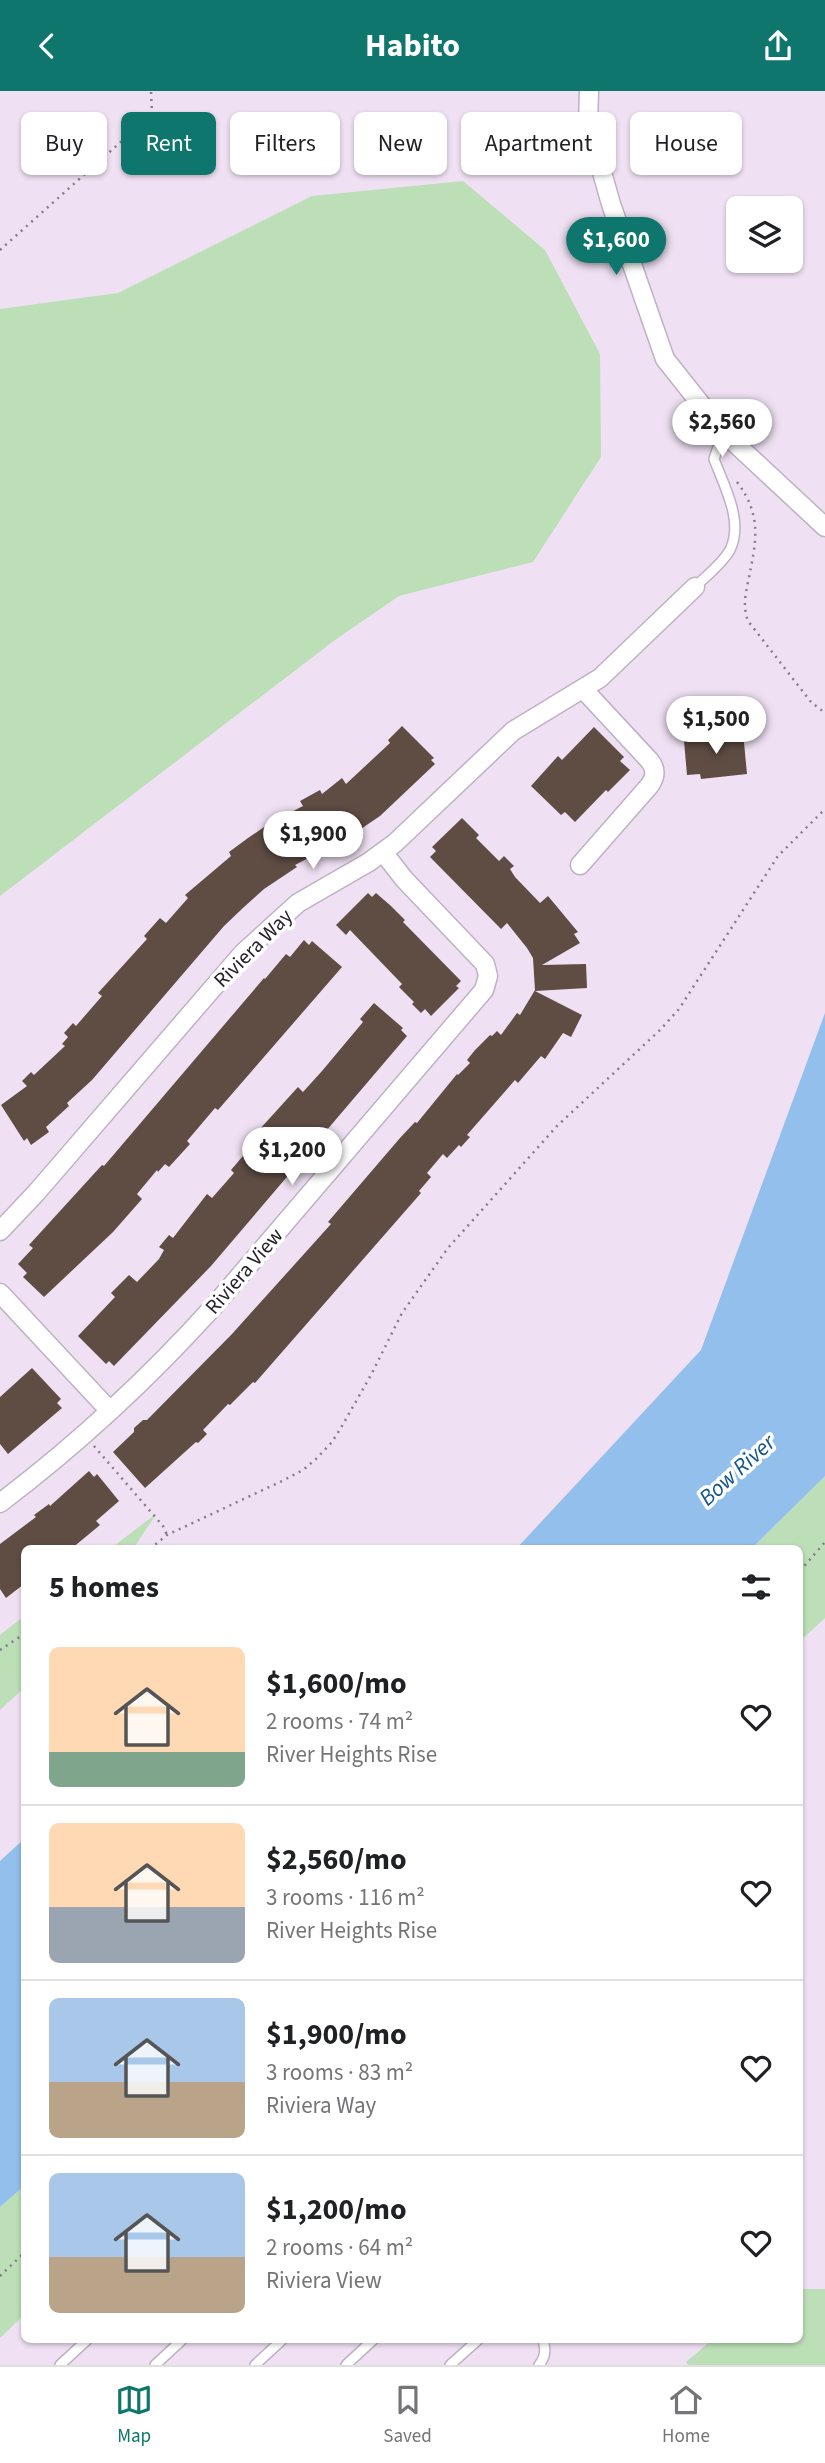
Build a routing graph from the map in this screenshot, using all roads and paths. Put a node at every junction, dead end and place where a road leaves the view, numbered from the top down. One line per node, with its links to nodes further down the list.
1 (150, 91): 3 (path)
2 (589, 91): 4 (street)
3 (0, 250)
4 (723, 432): 6 (street); 7 (lane)
5 (732, 475): 9 (path)
6 (825, 527)
7 (695, 587): 8 (street, Riviera Way)
8 (584, 690): 11 (street, Riviera Way); 12 (street)
9 (825, 713)
10 (825, 809): 18 (path)
11 (383, 852): 13 (street, Riviera Way); 15 (street, Riviera View)
12 (580, 865)
13 (0, 1231)
14 (0, 1293): 15 (street)
15 (110, 1411): 17 (street, Riviera View)
16 (94, 1445): 18 (path)
17 (0, 1503)
18 (167, 1535): 20 (path)
19 (825, 1542): 21 (path)
20 (155, 1545)
21 (803, 1568)
22 (21, 1636): 23 (path)
23 (0, 1650)
24 (21, 2256): 25 (path)
25 (0, 2276)
26 (84, 2343): 32 (lane)
27 (179, 2343): 33 (lane)
28 (279, 2343): 34 (lane)
29 (370, 2343): 35 (lane)
30 (475, 2343): 36 (lane)
31 (544, 2343): 37 (lane)
32 (60, 2365)
33 (155, 2365)
34 (254, 2365)
35 (346, 2365)
36 (450, 2365)
37 (539, 2365)

